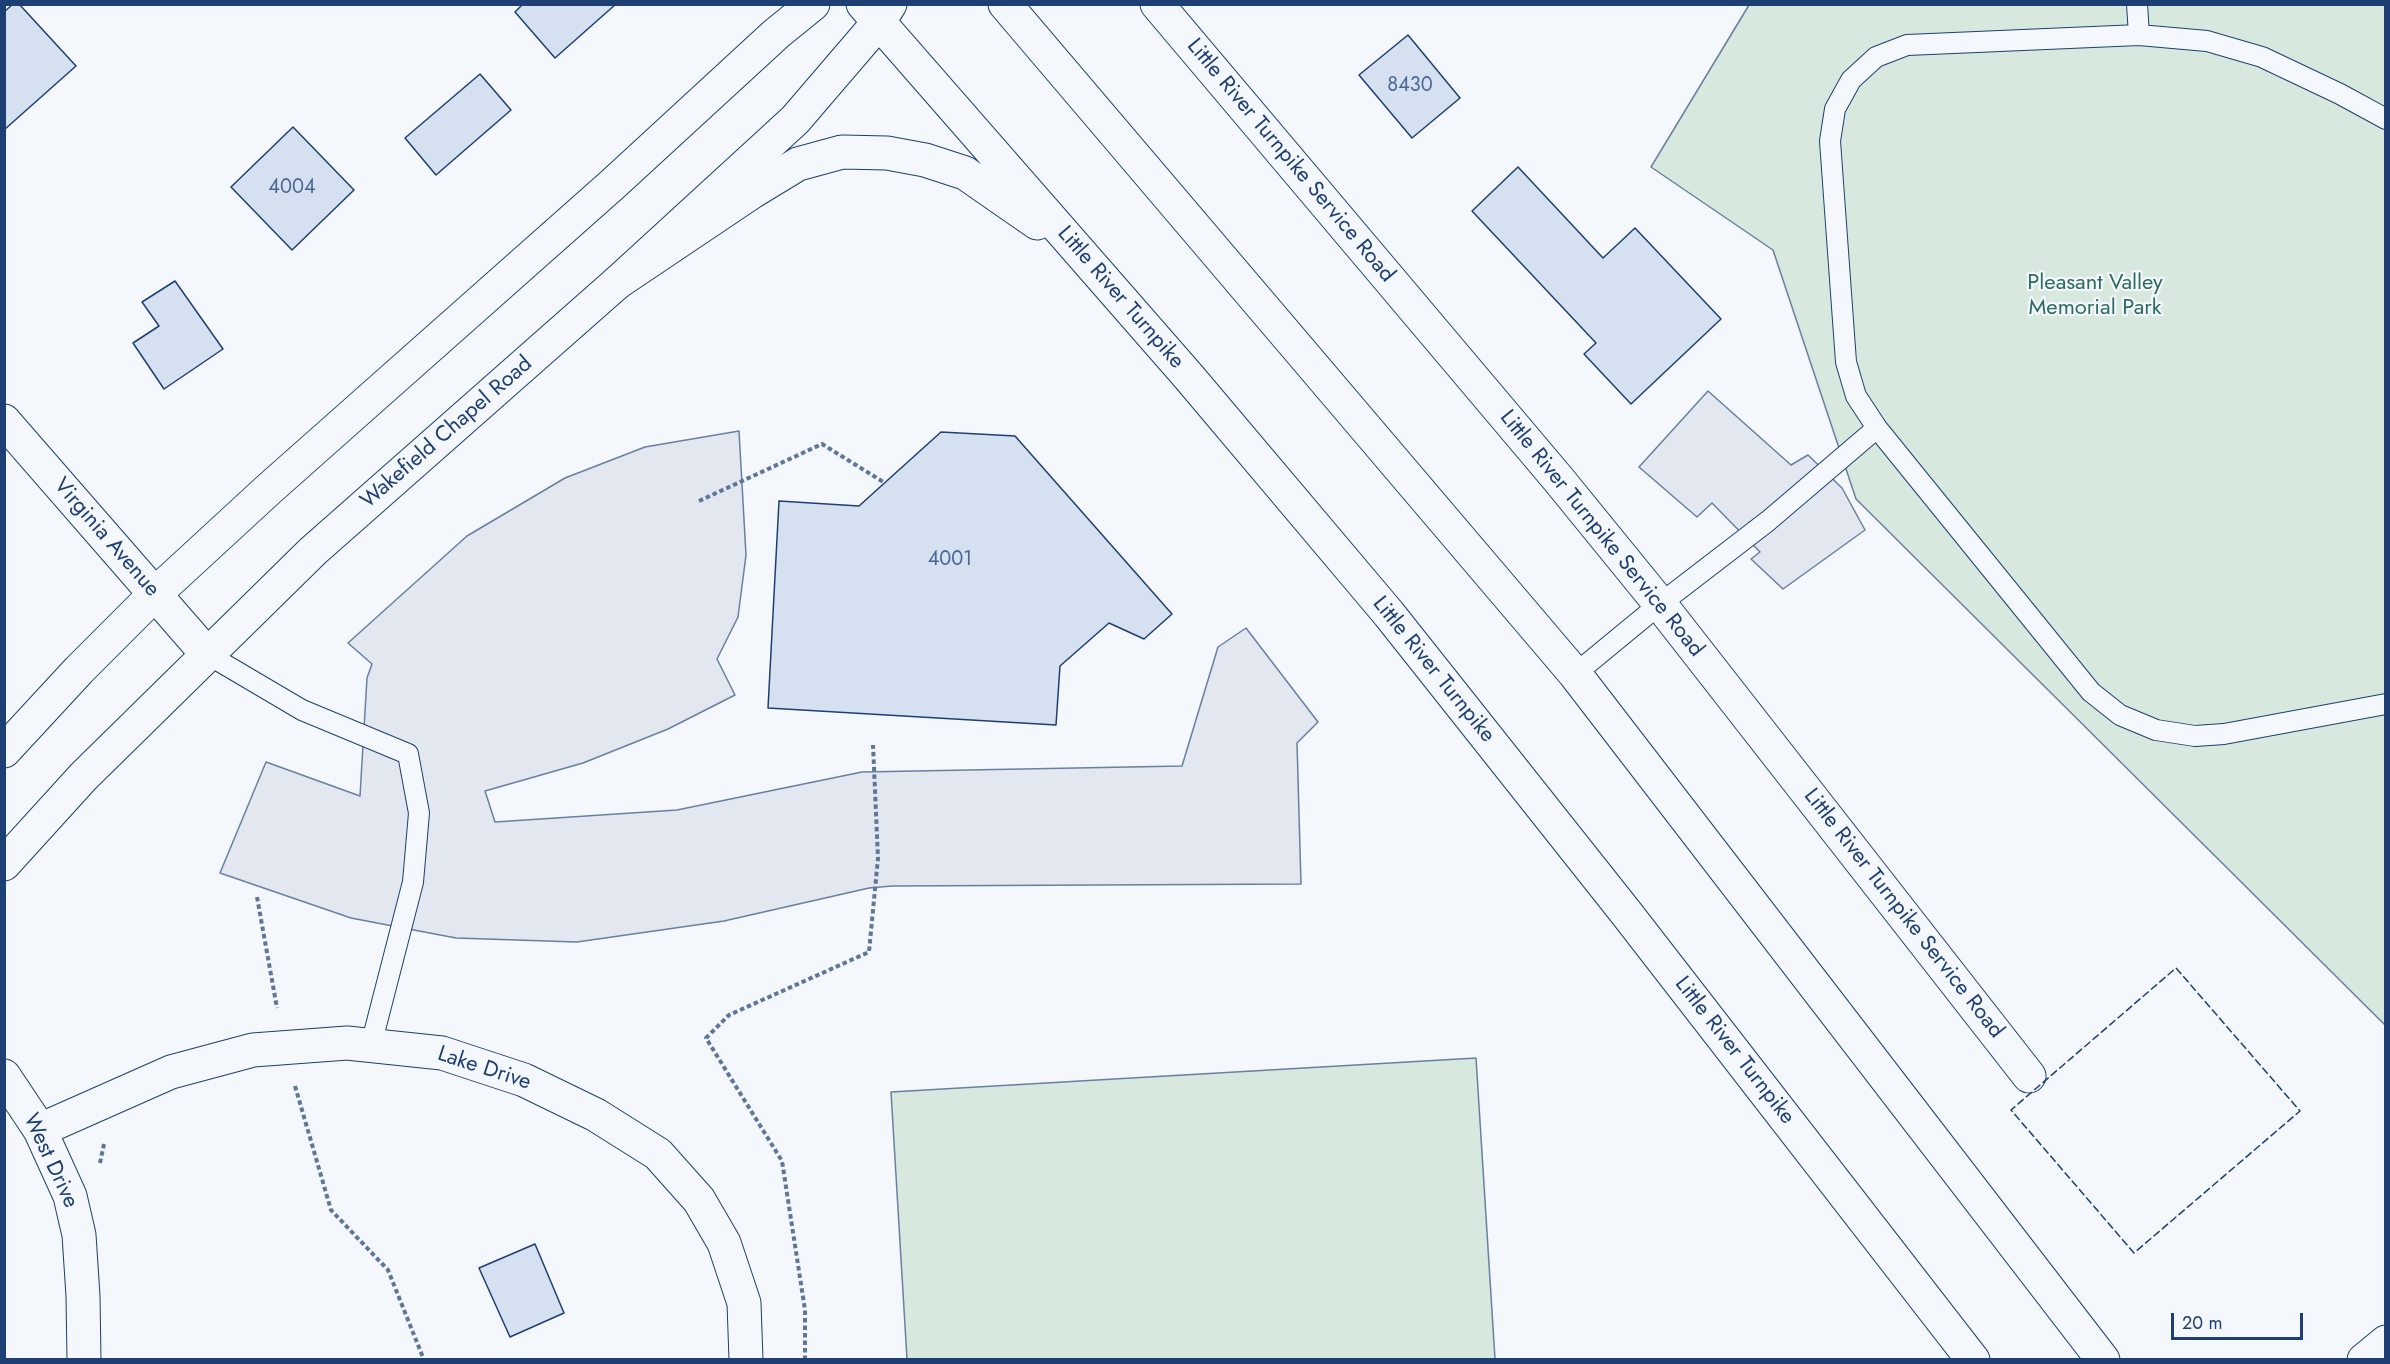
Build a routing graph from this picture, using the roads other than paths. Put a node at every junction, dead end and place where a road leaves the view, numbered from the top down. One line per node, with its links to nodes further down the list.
1 (813, 4): 12 (main road)
2 (1005, 4): 15 (main road)
3 (1157, 4): 13 (main road, Little River Turnpike Service Road)
4 (2137, 4): 6 (lane)
5 (877, 10): 8 (main road, Little River Turnpike); 9 (main road, Wakefield Chapel Road)
6 (2139, 34): 7 (lane); 11 (lane)
7 (2385, 119)
8 (1093, 267): 9 (main road); 26 (main road, Little River Turnpike)
9 (618, 282): 14 (main road, Wakefield Chapel Road)
10 (4, 421): 12 (main road, Virginia Avenue)
11 (1877, 428): 13 (lane); 16 (lane)
12 (155, 594): 14 (main road, Virginia Avenue); 17 (main road)
13 (1660, 604): 15 (lane); 21 (main road, Little River Turnpike Service Road)
14 (207, 654): 18 (main road, Wakefield Chapel Road); 19 (lane)
15 (1575, 674): 27 (main road)
16 (2385, 704)
17 (4, 751)
18 (4, 864)
19 (371, 1045): 22 (main road, Lake Drive); 25 (main road, Lake Drive)
20 (4, 1076): 22 (main road, West Drive)
21 (2029, 1076)
22 (40, 1130): 24 (main road, West Drive)
23 (2385, 1342): 28 (main road)
24 (84, 1359)
25 (746, 1359)
26 (1973, 1359)
27 (2103, 1359)
28 (2364, 1359)

